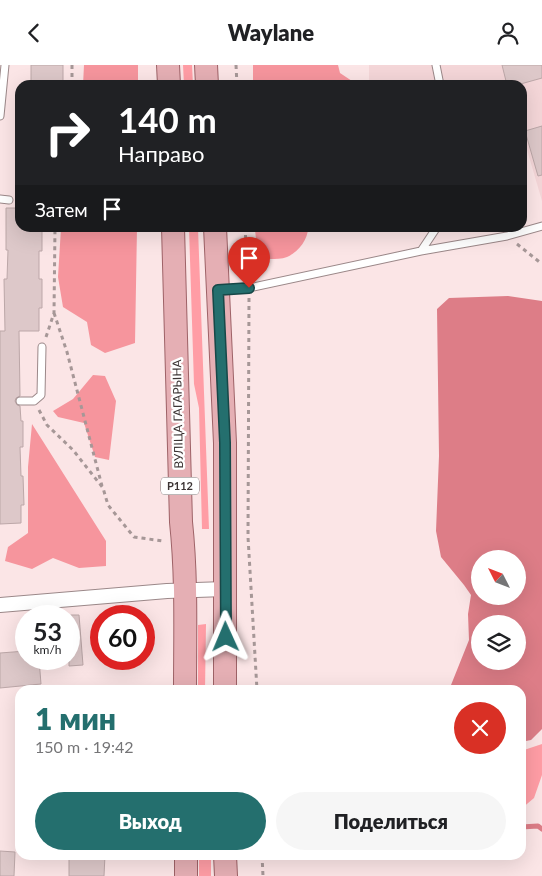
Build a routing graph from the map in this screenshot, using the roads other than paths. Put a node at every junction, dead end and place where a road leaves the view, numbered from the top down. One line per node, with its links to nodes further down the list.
1 (5, 65): 8 (lane)
2 (168, 65): 5 (main road)
3 (206, 65): 6 (main road)
4 (436, 65): 7 (lane)
5 (169, 80)
6 (207, 80)
7 (439, 80)
8 (0, 115)
9 (0, 199): 10 (lane)
10 (9, 199)
11 (542, 226): 12 (lane)
12 (527, 230)
13 (174, 232): 22 (main road, ВУЛІЦА ГАГАРЫНА / Р112)
14 (215, 232): 18 (main road)
15 (434, 232): 17 (lane)
16 (521, 232): 17 (lane)
17 (421, 251): 18 (lane)
18 (218, 290): 21 (main road)
19 (42, 347): 20 (lane)
20 (20, 401)
21 (225, 589): 22 (street); 25 (main road)
22 (184, 590): 23 (street); 24 (main road, ВУЛІЦА ГАГАРЫНА / Р112)
23 (0, 605)
24 (185, 685)
25 (224, 685)
26 (186, 860): 28 (main road)
27 (225, 860): 29 (main road)
28 (186, 876)
29 (226, 876)

